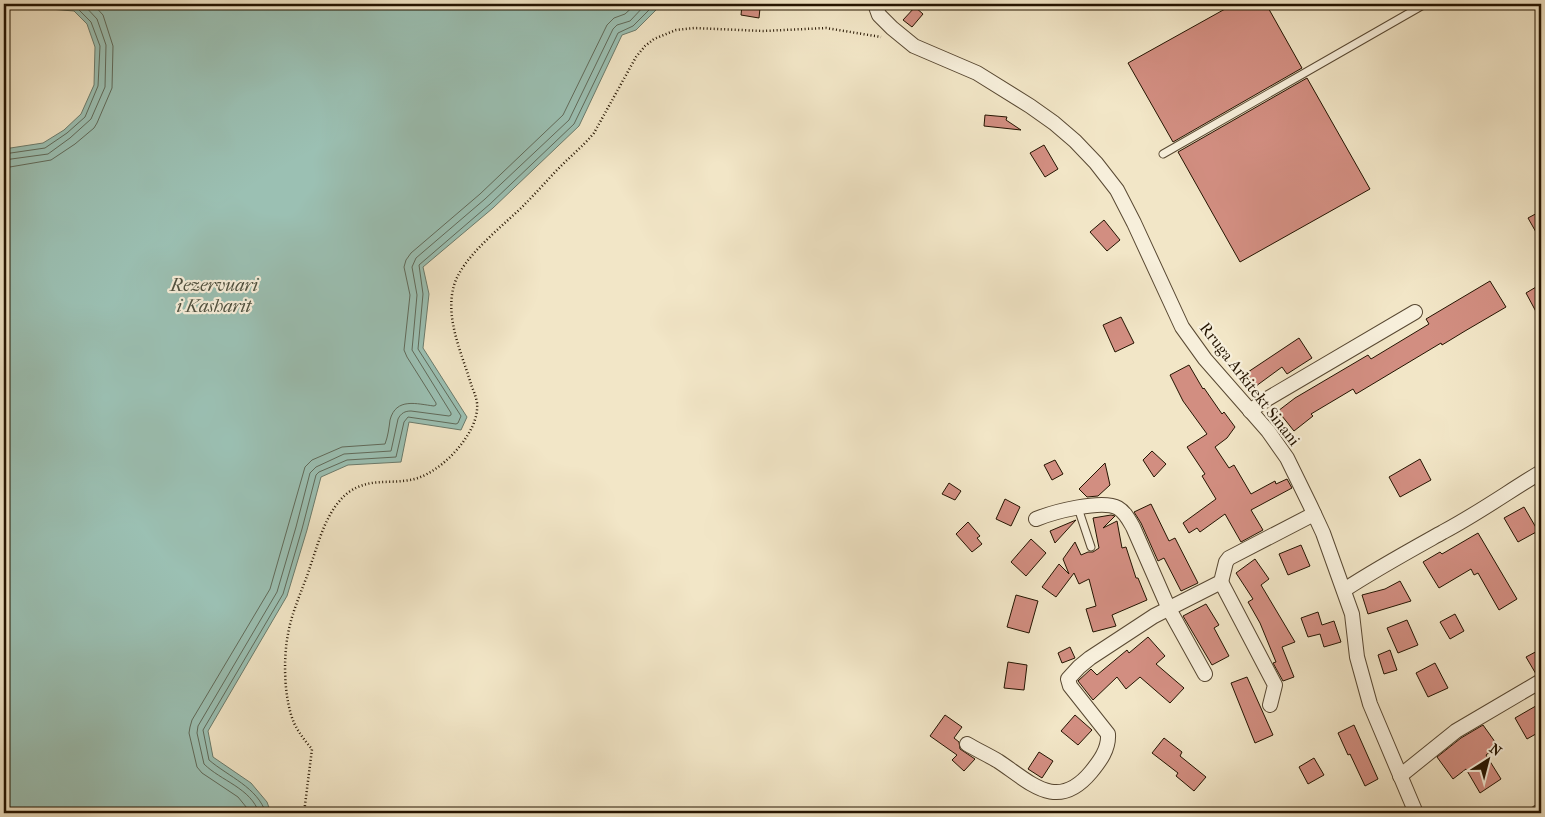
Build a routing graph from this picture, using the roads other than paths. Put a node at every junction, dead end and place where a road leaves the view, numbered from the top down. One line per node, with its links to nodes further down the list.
1 (875, 4): 5 (street, Rruga Arkitekt Sinani)
2 (1424, 4): 3 (lane)
3 (1163, 154)
4 (1415, 312): 5 (street)
5 (1250, 411): 8 (street, Rruga Arkitekt Sinani)
6 (1541, 472): 12 (street)
7 (1078, 508): 9 (street); 10 (lane); 13 (street)
8 (1314, 514): 11 (street); 12 (street, Rruga Arkitekt Sinani)
9 (1036, 519)
10 (1091, 546)
11 (1221, 582): 13 (street); 16 (street)
12 (1344, 590): 18 (street, Rruga Arkitekt Sinani)
13 (1169, 609): 14 (street); 17 (street)
14 (1205, 674)
15 (1541, 681): 18 (street)
16 (1270, 705)
17 (967, 744)
18 (1400, 776): 20 (street, Rruga Arkitekt Sinani)
19 (1541, 811): 21 (street)
20 (1416, 813)
21 (1537, 813)

